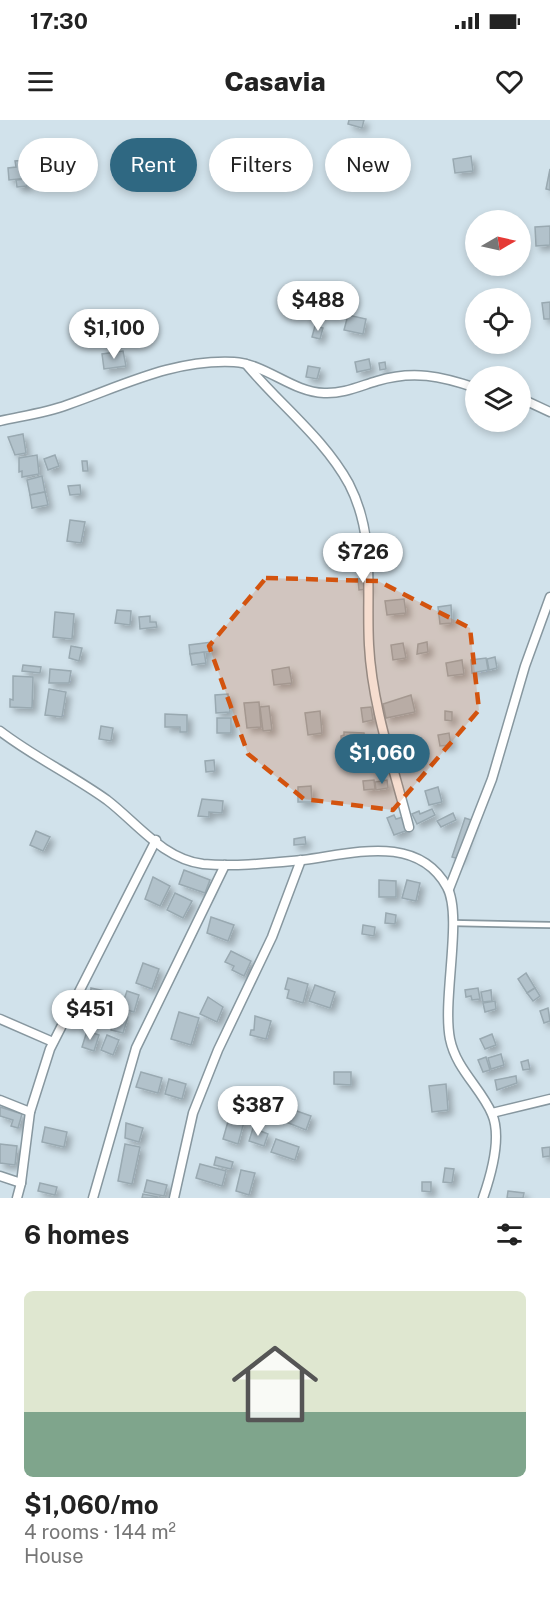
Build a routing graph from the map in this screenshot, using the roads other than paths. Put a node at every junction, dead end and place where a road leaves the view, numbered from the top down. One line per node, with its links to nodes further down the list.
1 (246, 364): 2 (street); 5 (street); 8 (street)
2 (465, 384)
3 (531, 403): 4 (street)
4 (550, 412)
5 (0, 421)
6 (550, 597): 12 (street)
7 (0, 731): 9 (street)
8 (409, 827)
9 (156, 840): 11 (street); 16 (street)
10 (302, 860): 11 (street); 12 (street); 25 (street)
11 (225, 865): 24 (street)
12 (449, 889): 13 (street)
13 (452, 923): 14 (lane); 20 (street)
14 (550, 925)
15 (0, 1018): 16 (street)
16 (53, 1042): 19 (street)
17 (550, 1099): 20 (street)
18 (0, 1100): 19 (street)
19 (30, 1112): 22 (street)
20 (492, 1113): 26 (street)
21 (0, 1176): 22 (street)
22 (21, 1183): 23 (street)
23 (17, 1198)
24 (93, 1198)
25 (174, 1198)
26 (483, 1198)

